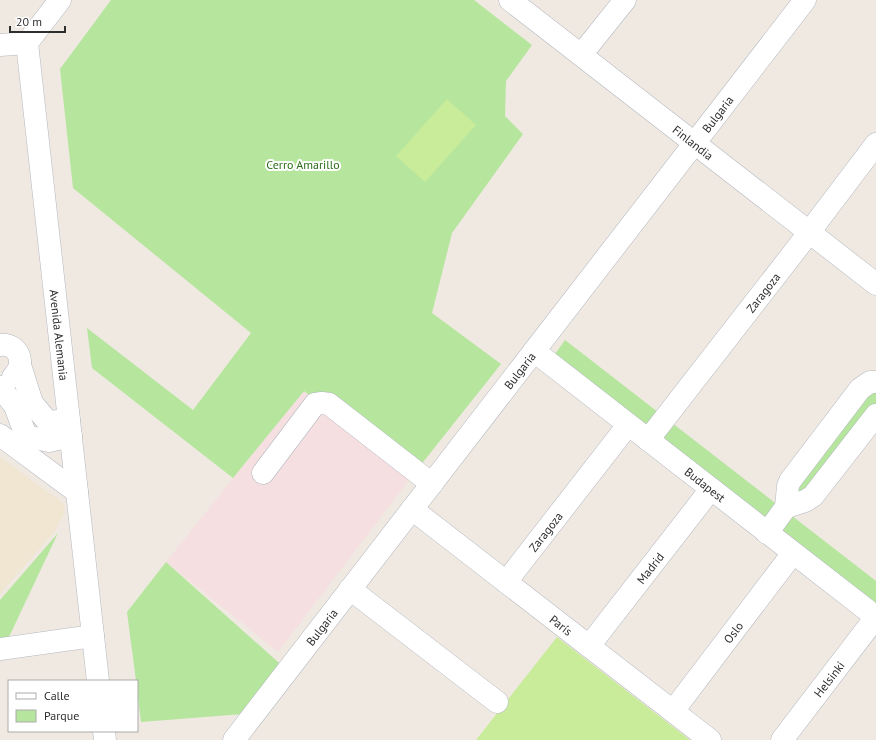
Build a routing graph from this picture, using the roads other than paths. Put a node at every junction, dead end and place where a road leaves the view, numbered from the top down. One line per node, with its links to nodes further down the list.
1 (60, 0): 5 (street)
2 (510, 0): 7 (street, Finlandia)
3 (625, 0): 7 (street)
4 (805, 0): 8 (street, Bulgaria)
5 (27, 43): 6 (street); 20 (street, Avenida Alemania)
6 (0, 45)
7 (581, 55): 8 (street, Finlandia)
8 (695, 143): 10 (street, Finlandia); 13 (street, Bulgaria)
9 (876, 144): 10 (street, Zaragoza)
10 (809, 232): 11 (street, Finlandia); 22 (street, Zaragoza)
11 (876, 284)
12 (0, 345): 14 (street)
13 (534, 351): 19 (street, Budapest); 24 (street, Bulgaria)
14 (20, 365): 15 (street); 20 (street)
15 (0, 380)
16 (876, 382): 27 (street)
17 (0, 387): 20 (street)
18 (876, 415): 27 (street)
19 (628, 425): 22 (street, Budapest); 31 (street, Zaragoza)
20 (70, 428): 26 (street, Avenida Alemania)
21 (0, 435): 26 (street)
22 (648, 440): 25 (street, Budapest)
23 (263, 473): 24 (street)
24 (432, 484): 28 (street, Bulgaria)
25 (711, 489): 29 (street, Budapest); 35 (street, Madrid)
26 (77, 492): 34 (street, Avenida Alemania)
27 (786, 507): 29 (street)
28 (412, 509): 31 (street, París); 32 (street, Bulgaria)
29 (767, 532): 30 (street, Budapest)
30 (794, 553): 33 (street, Budapest); 39 (street, Oslo)
31 (506, 582): 35 (street, París)
32 (350, 589): 38 (street); 40 (street, Bulgaria)
33 (876, 617): 42 (street, Helsinki)
34 (93, 636): 36 (street); 37 (street, Avenida Alemania)
35 (589, 646): 39 (street, París)
36 (0, 649)
37 (98, 680)
38 (497, 702)
39 (673, 711): 41 (street, París)
40 (234, 740)
41 (710, 740)
42 (782, 740)

